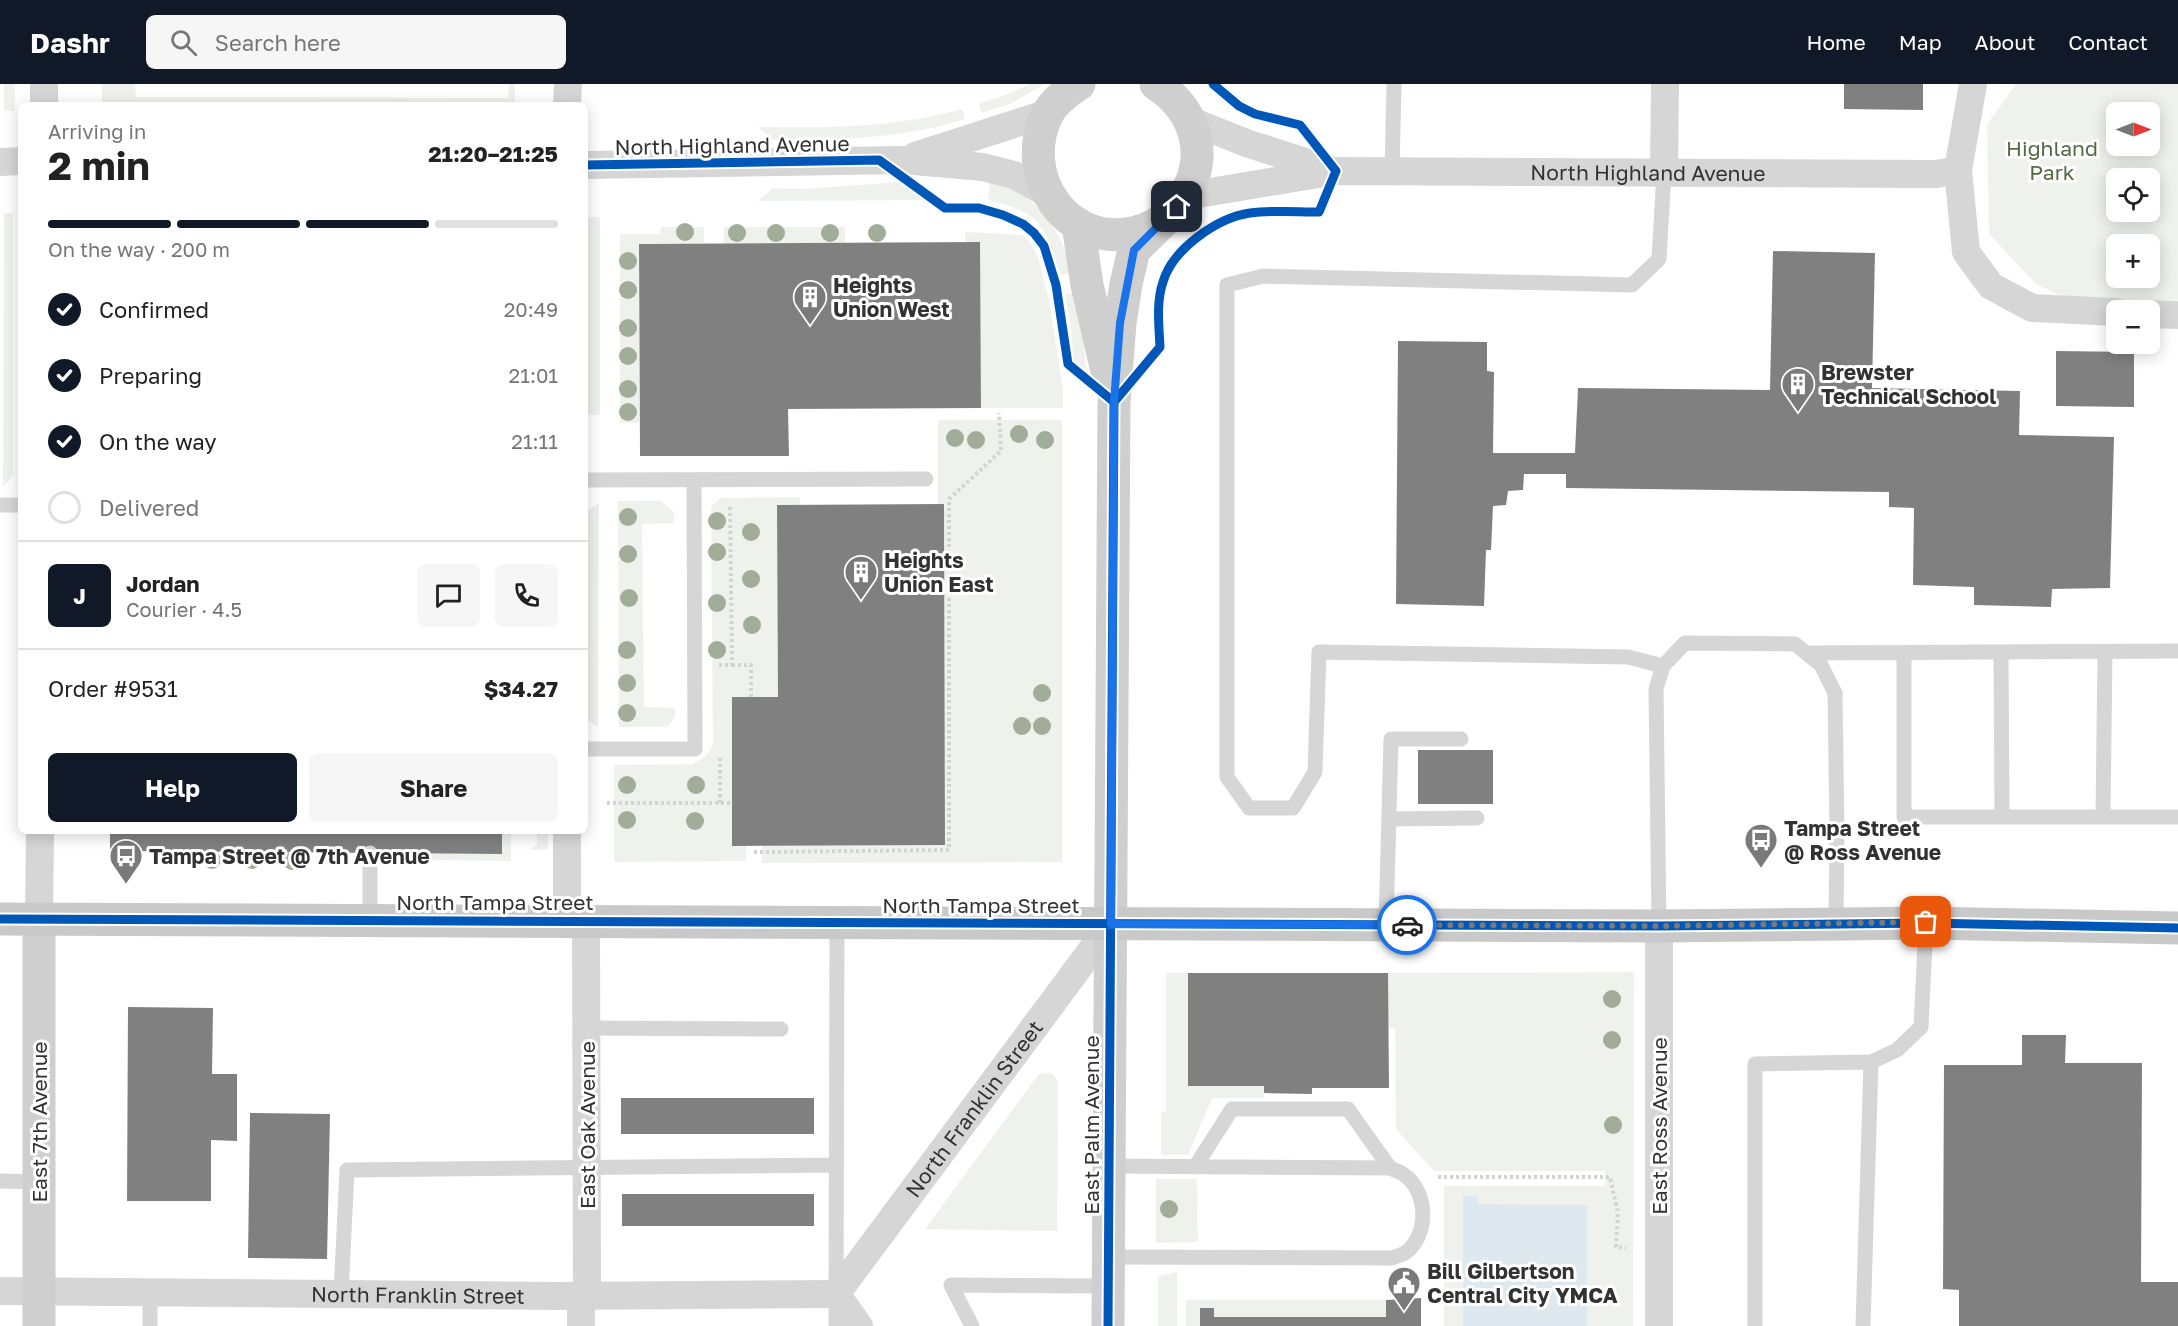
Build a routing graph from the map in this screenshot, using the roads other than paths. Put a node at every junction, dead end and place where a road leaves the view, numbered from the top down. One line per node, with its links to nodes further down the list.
1 (44, 84): 8 (street)
2 (567, 84): 9 (street)
3 (1079, 84): 10 (street)
4 (1394, 84): 18 (lane)
5 (1665, 84): 19 (street)
6 (1973, 84): 16 (street)
7 (1164, 87): 11 (street)
8 (44, 102)
9 (567, 102)
10 (1048, 113): 12 (street, North Highland Avenue); 20 (street)
11 (1191, 121): 17 (street, North Highland Avenue); 21 (street)
12 (902, 160): 15 (street, North Highland Avenue); 20 (street, North Highland Avenue)
13 (18, 161): 14 (street)
14 (0, 162)
15 (588, 165)
16 (1958, 170): 19 (street, North Highland Avenue); 23 (street)
17 (1336, 171): 18 (street, North Highland Avenue); 21 (street, North Highland Avenue)
18 (1392, 172): 19 (street, North Highland Avenue)
19 (1664, 173): 37 (lane)
20 (1047, 193): 22 (street)
21 (1177, 206): 22 (street); 26 (street)
22 (1078, 224): 26 (street)
23 (2106, 312)
24 (2160, 314): 25 (street)
25 (2178, 315)
26 (1114, 402): 55 (street, East Palm Avenue)
27 (926, 479): 29 (lane)
28 (588, 480): 29 (lane)
29 (694, 480): 39 (lane)
30 (0, 505): 31 (lane)
31 (18, 505)
32 (2178, 651): 34 (lane)
33 (2001, 652): 34 (lane); 36 (lane); 40 (lane)
34 (2105, 652): 41 (lane)
35 (1807, 653): 36 (lane); 37 (lane); 54 (lane)
36 (1904, 653): 40 (lane)
37 (1663, 666): 57 (lane)
38 (1461, 740): 44 (lane)
39 (588, 749)
40 (2002, 816): 41 (lane)
41 (2103, 817): 42 (lane)
42 (2178, 817)
43 (1477, 818): 44 (lane)
44 (1390, 819): 56 (lane)
45 (40, 834): 49 (street)
46 (567, 834): 51 (street, East Oak Avenue)
47 (370, 853): 50 (lane)
48 (0, 919): 49 (main road, North Tampa Street)
49 (39, 919): 50 (main road, North Tampa Street); 68 (street, East 7th Avenue)
50 (370, 920): 51 (main road, North Tampa Street)
51 (577, 921): 52 (main road, North Tampa Street); 59 (street, East Oak Avenue)
52 (837, 922): 55 (main road, North Tampa Street); 62 (lane)
53 (1926, 922): 54 (main road, North Tampa Street); 58 (main road, North Tampa Street); 61 (lane)
54 (1836, 923): 57 (main road, North Tampa Street)
55 (1111, 924): 56 (main road, North Tampa Street); 63 (street, East Palm Avenue); 74 (street, North Franklin Street)
56 (1386, 925): 57 (main road, North Tampa Street)
57 (1659, 926): 83 (street, East Ross Avenue)
58 (2178, 928)
59 (588, 1028): 60 (lane); 65 (street, East Oak Avenue)
60 (781, 1029)
61 (1871, 1062): 84 (lane); 85 (lane)
62 (836, 1166): 65 (lane); 74 (lane)
63 (1109, 1166): 64 (lane); 69 (street, East Palm Avenue)
64 (1195, 1167): 66 (lane); 66 (lane)
65 (587, 1168): 73 (lane); 75 (street, East Oak Avenue)
66 (1390, 1168): 69 (lane)
67 (0, 1181): 68 (lane)
68 (39, 1182): 71 (street, East 7th Avenue)
69 (1109, 1271): 81 (lane); 82 (street, East Palm Avenue)
70 (0, 1291): 71 (street, North Franklin Street)
71 (39, 1292): 72 (street, North Franklin Street); 76 (street, East 7th Avenue)
72 (150, 1293): 73 (street, North Franklin Street); 77 (lane)
73 (341, 1294): 75 (street, North Franklin Street)
74 (836, 1294): 75 (street, North Franklin Street); 79 (lane); 80 (street)
75 (587, 1296): 78 (street, East Oak Avenue)
76 (39, 1326)
77 (150, 1326)
78 (581, 1326)
79 (836, 1326)
80 (859, 1326)
81 (972, 1326)
82 (1108, 1326)
83 (1659, 1326)
84 (1755, 1326)
85 (1863, 1326)

